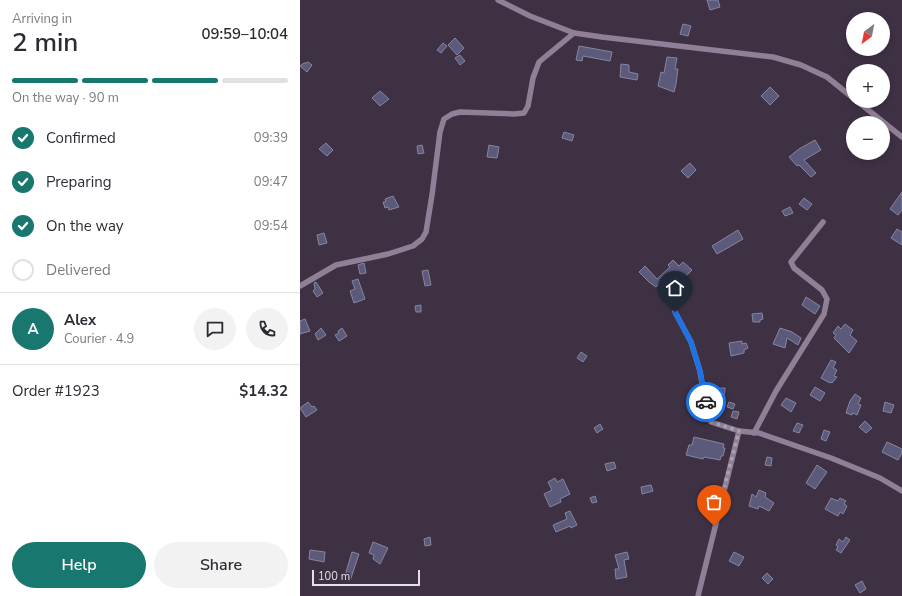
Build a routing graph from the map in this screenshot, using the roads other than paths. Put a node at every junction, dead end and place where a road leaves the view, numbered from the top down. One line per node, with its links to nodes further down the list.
1 (498, 0): 2 (street)
2 (574, 33): 3 (street); 7 (street)
3 (846, 92)
4 (866, 108): 5 (street)
5 (902, 137)
6 (823, 222): 10 (street)
7 (300, 286)
8 (675, 312): 9 (street)
9 (739, 431): 10 (street); 12 (street)
10 (754, 432): 11 (street)
11 (902, 491)
12 (698, 596)

